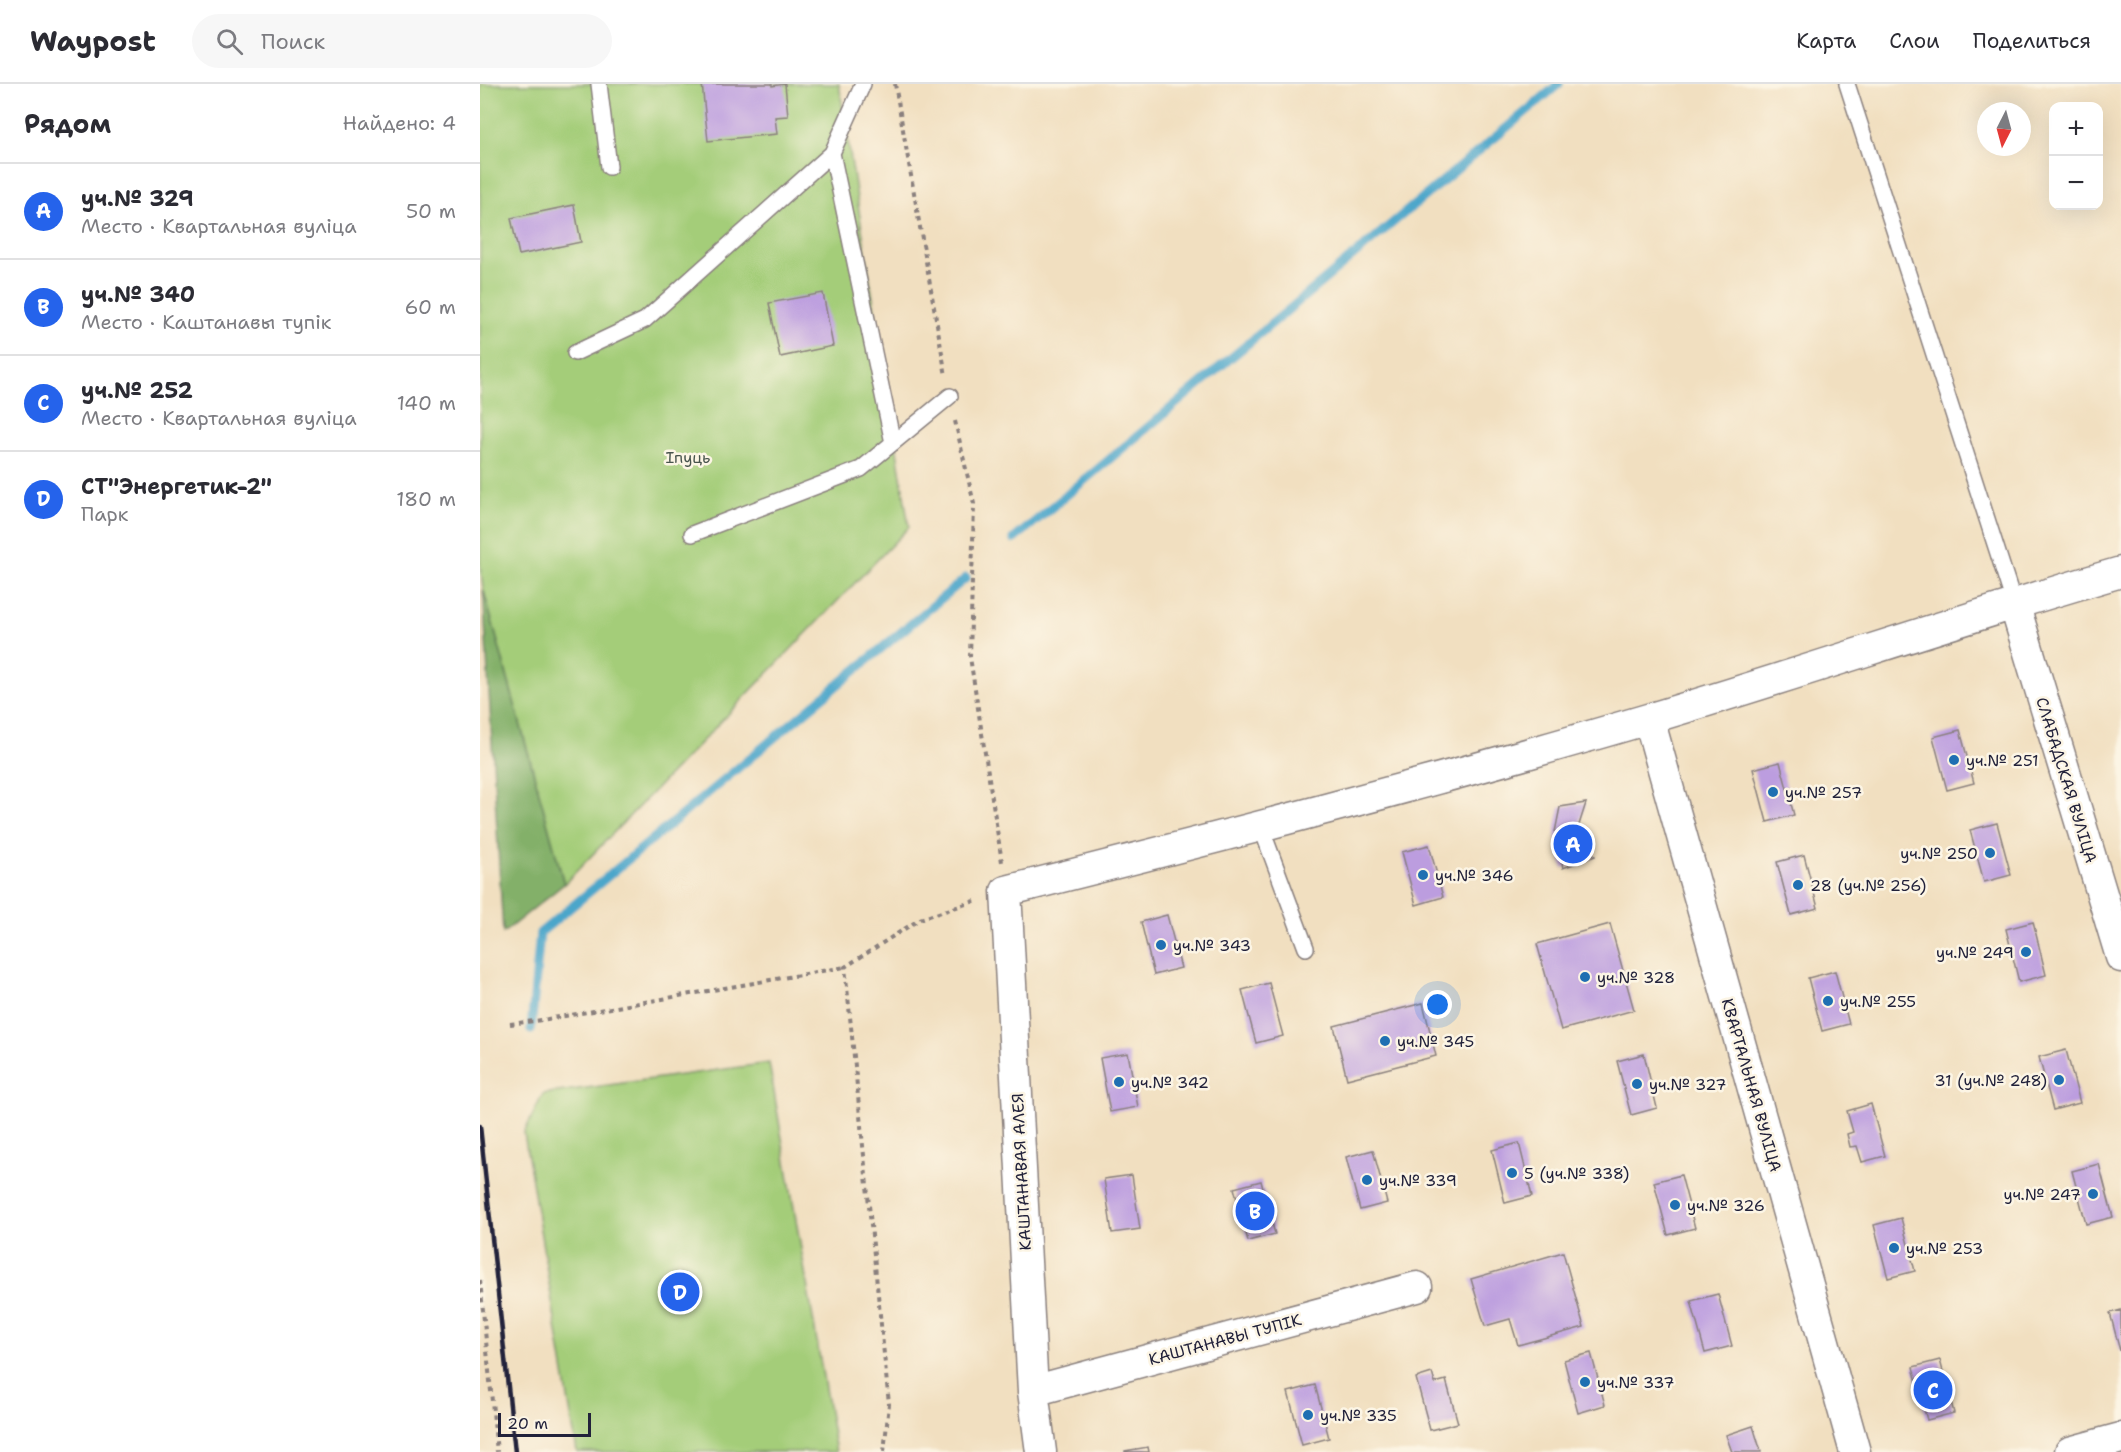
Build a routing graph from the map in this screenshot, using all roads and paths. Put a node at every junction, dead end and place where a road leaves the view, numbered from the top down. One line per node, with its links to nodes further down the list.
1 (599, 84): 6 (lane)
2 (863, 84): 5 (lane)
3 (895, 84): 8 (path)
4 (1847, 84): 12 (lane)
5 (832, 153): 7 (lane); 9 (lane)
6 (609, 167)
7 (575, 353)
8 (950, 396): 9 (lane); 15 (path)
9 (893, 443): 10 (lane)
10 (692, 534)
11 (2121, 572): 12 (street)
12 (2014, 603): 13 (street); 17 (street, СЛАБАДСКАЯ ВУЛІЦА)
13 (1649, 719): 14 (street); 27 (street, КВАРТАЛЬНАЯ ВУЛІЦА)
14 (1261, 827): 15 (street); 16 (lane)
15 (1006, 891): 18 (path); 22 (street, КАШТАНАВАЯ АЛЕЯ)
16 (1306, 948)
17 (2121, 957)
18 (845, 967): 19 (path); 25 (path)
19 (510, 1024)
20 (480, 1280): 24 (path)
21 (1417, 1287): 22 (street, КАШТАНАВЫ ТУПІК)
22 (1033, 1391): 26 (street, КАШТАНАВАЯ АЛЕЯ)
23 (2121, 1438): 28 (street)
24 (497, 1452)
25 (884, 1452)
26 (1041, 1452)
27 (1855, 1452)
28 (2070, 1452)

